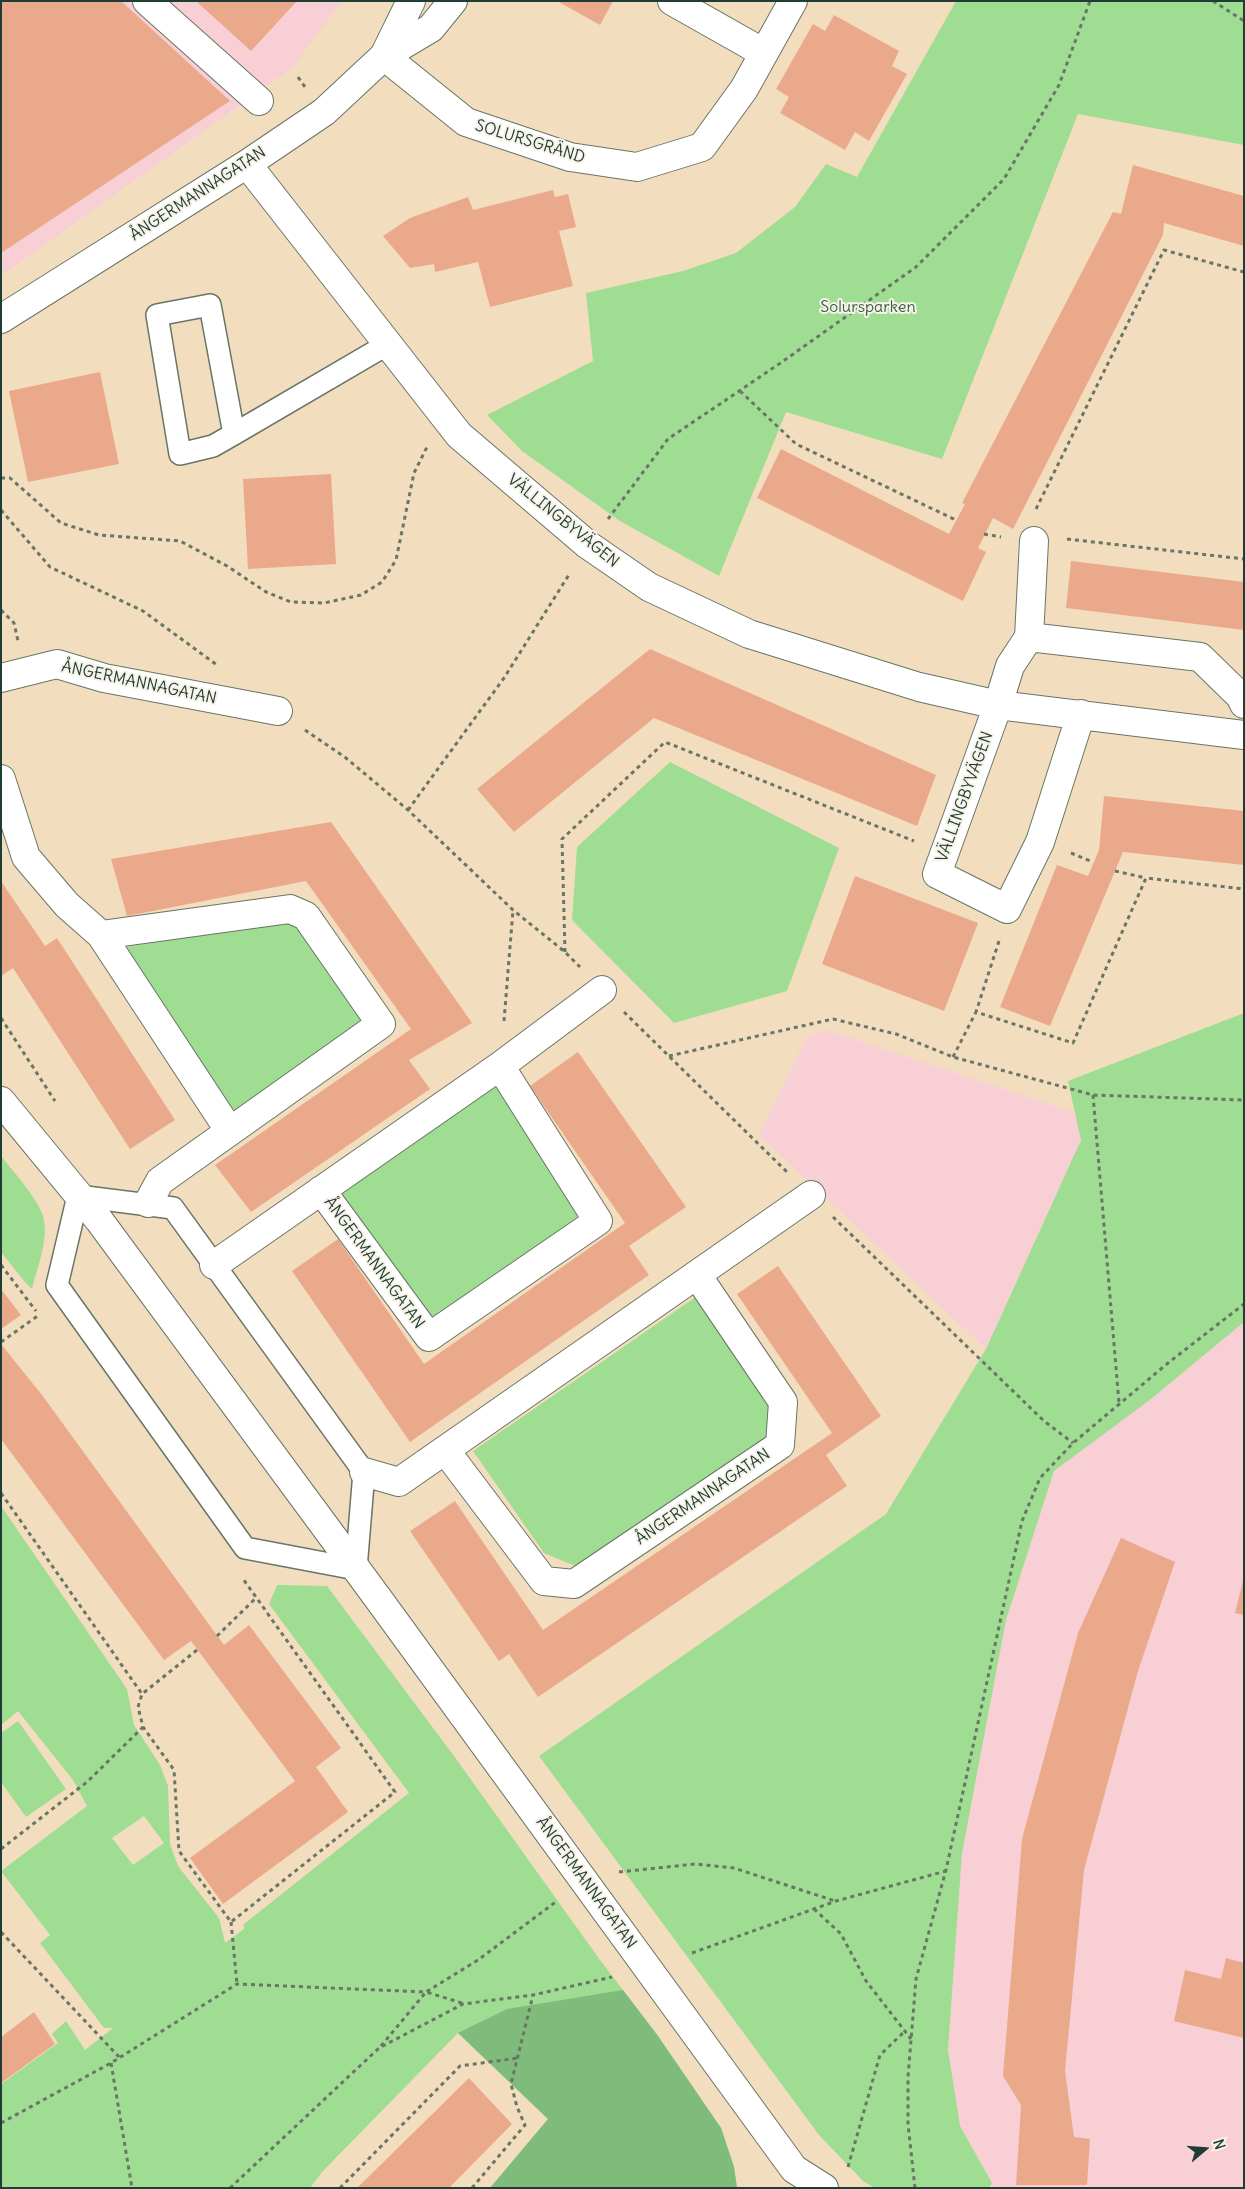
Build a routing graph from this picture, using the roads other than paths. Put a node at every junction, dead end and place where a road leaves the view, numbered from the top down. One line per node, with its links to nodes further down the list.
1 (147, 1): 8 (street)
2 (411, 1): 7 (street, ÅNGERMANNAGATAN)
3 (452, 1): 7 (street, ÅNGERMANNAGATAN)
4 (672, 1): 6 (street)
5 (793, 1): 6 (street, SOLURSGRÄND)
6 (764, 53): 7 (street, SOLURSGRÄND)
7 (384, 56): 9 (street, ÅNGERMANNAGATAN)
8 (259, 102)
9 (247, 164): 10 (street, ÅNGERMANNAGATAN); 11 (street, VÄLLINGBYVÄGEN)
10 (1, 319)
11 (388, 344): 12 (lane); 17 (street, VÄLLINGBYVÄGEN)
12 (234, 434): 12 (lane)
13 (1034, 540): 14 (street)
14 (1030, 637): 16 (street); 17 (street, VÄLLINGBYVÄGEN)
15 (1, 678): 18 (street, ÅNGERMANNAGATAN)
16 (1244, 704)
17 (998, 705): 19 (street, VÄLLINGBYVÄGEN); 19 (street, VÄLLINGBYVÄGEN)
18 (278, 711)
19 (1081, 714): 20 (street, VÄLLINGBYVÄGEN)
20 (1244, 735)
21 (1, 779): 22 (street)
22 (101, 935): 26 (street); 26 (street)
23 (602, 990): 24 (street, ÅNGERMANNAGATAN)
24 (500, 1066): 27 (street, ÅNGERMANNAGATAN); 27 (street, ÅNGERMANNAGATAN)
25 (1, 1102): 29 (street, ÅNGERMANNAGATAN)
26 (229, 1130): 30 (street)
27 (321, 1190): 31 (street, ÅNGERMANNAGATAN)
28 (811, 1195): 32 (street)
29 (78, 1196): 30 (lane); 35 (street, ÅNGERMANNAGATAN); 35 (lane)
30 (148, 1203): 31 (lane)
31 (214, 1265): 34 (lane)
32 (697, 1275): 33 (street); 33 (street, ÅNGERMANNAGATAN)
33 (445, 1450): 34 (street)
34 (364, 1472): 35 (lane)
35 (356, 1569): 36 (street, ÅNGERMANNAGATAN)
36 (791, 2179): 37 (street, ÅNGERMANNAGATAN)
37 (824, 2188)

